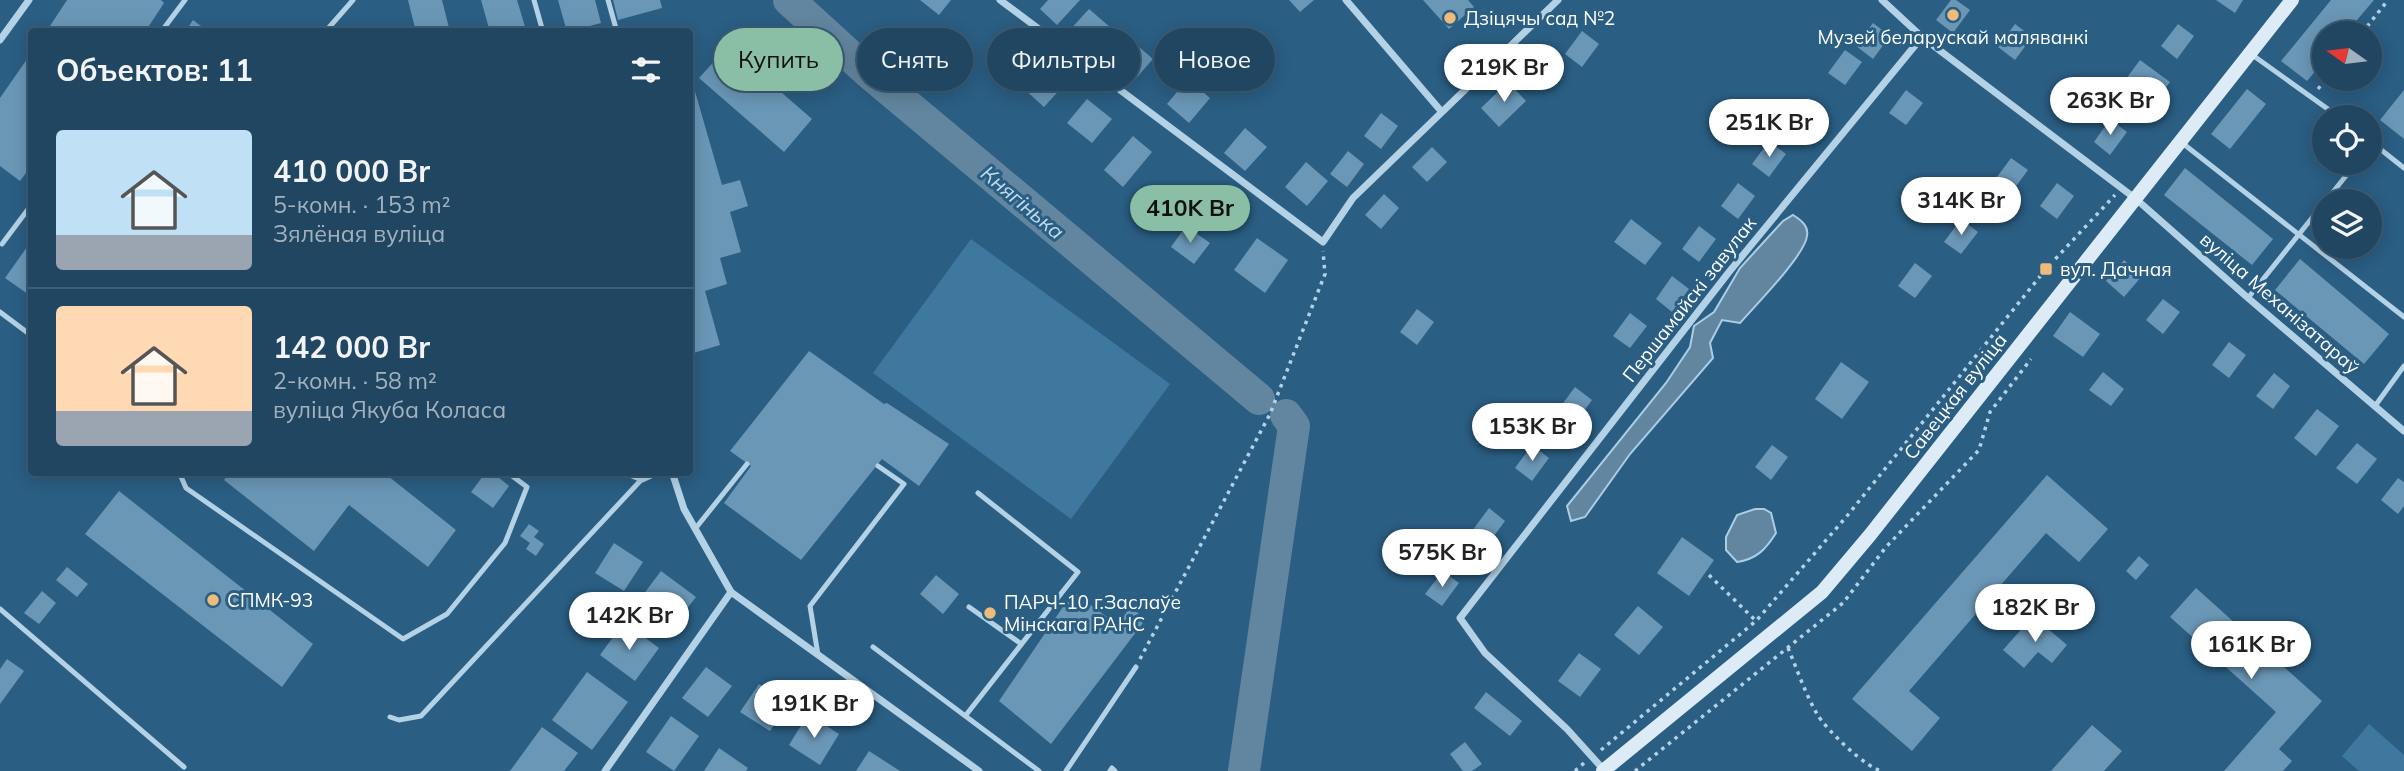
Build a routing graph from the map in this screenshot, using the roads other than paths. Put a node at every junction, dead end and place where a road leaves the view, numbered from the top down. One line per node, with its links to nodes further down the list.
1 (29, 0): 16 (street)
2 (185, 0): 11 (lane)
3 (353, 0): 12 (lane)
4 (534, 0): 13 (lane)
5 (608, 0): 14 (lane)
6 (1000, 0): 19 (street)
7 (1346, 0): 19 (street)
8 (1558, 0): 19 (street)
9 (1882, 0): 15 (street, вуліца Механізатараў)
10 (2292, 0): 17 (main road, Савецкая вуліца)
11 (164, 28)
12 (328, 28)
13 (542, 28)
14 (616, 28)
15 (1922, 37): 25 (street, вуліца Механізатараў); 57 (street, Першамайскі завулак)
16 (0, 40)
17 (2251, 54): 18 (lane); 20 (main road, Савецкая вуліца)
18 (2322, 105)
19 (1441, 111)
20 (2181, 142): 25 (main road, Савецкая вуліца); 28 (lane)
21 (2382, 152): 22 (lane)
22 (2404, 168)
23 (2346, 175): 24 (lane)
24 (2335, 189)
25 (2136, 199): 30 (street, вуліца Механізатараў); 57 (main road, Савецкая вуліца)
26 (28, 209): 29 (lane)
27 (2312, 218): 28 (lane)
28 (2299, 235): 30 (lane); 32 (lane)
29 (2, 244)
30 (2248, 298): 35 (street, вуліца Механізатараў)
31 (0, 312): 33 (lane)
32 (2404, 317)
33 (28, 333)
34 (2404, 366): 35 (lane)
35 (2375, 406): 36 (street, вуліца Механізатараў)
36 (2404, 431)
37 (747, 464): 46 (lane)
38 (878, 466): 52 (lane)
39 (181, 476): 40 (lane)
40 (513, 476)
41 (634, 476): 44 (street)
42 (650, 476): 44 (street)
43 (673, 476): 46 (street)
44 (642, 480): 55 (lane)
45 (978, 493): 50 (lane)
46 (695, 529): 47 (street)
47 (731, 592): 52 (street); 58 (street)
48 (969, 607): 50 (lane)
49 (0, 609): 56 (lane)
50 (1020, 643): 54 (lane)
51 (873, 647): 54 (lane)
52 (818, 655): 59 (street)
53 (1136, 667): 61 (lane)
54 (965, 715): 60 (lane)
55 (390, 717)
56 (184, 767)
57 (1604, 770)
58 (605, 771)
59 (979, 771)
60 (1039, 771)
61 (1066, 771)

